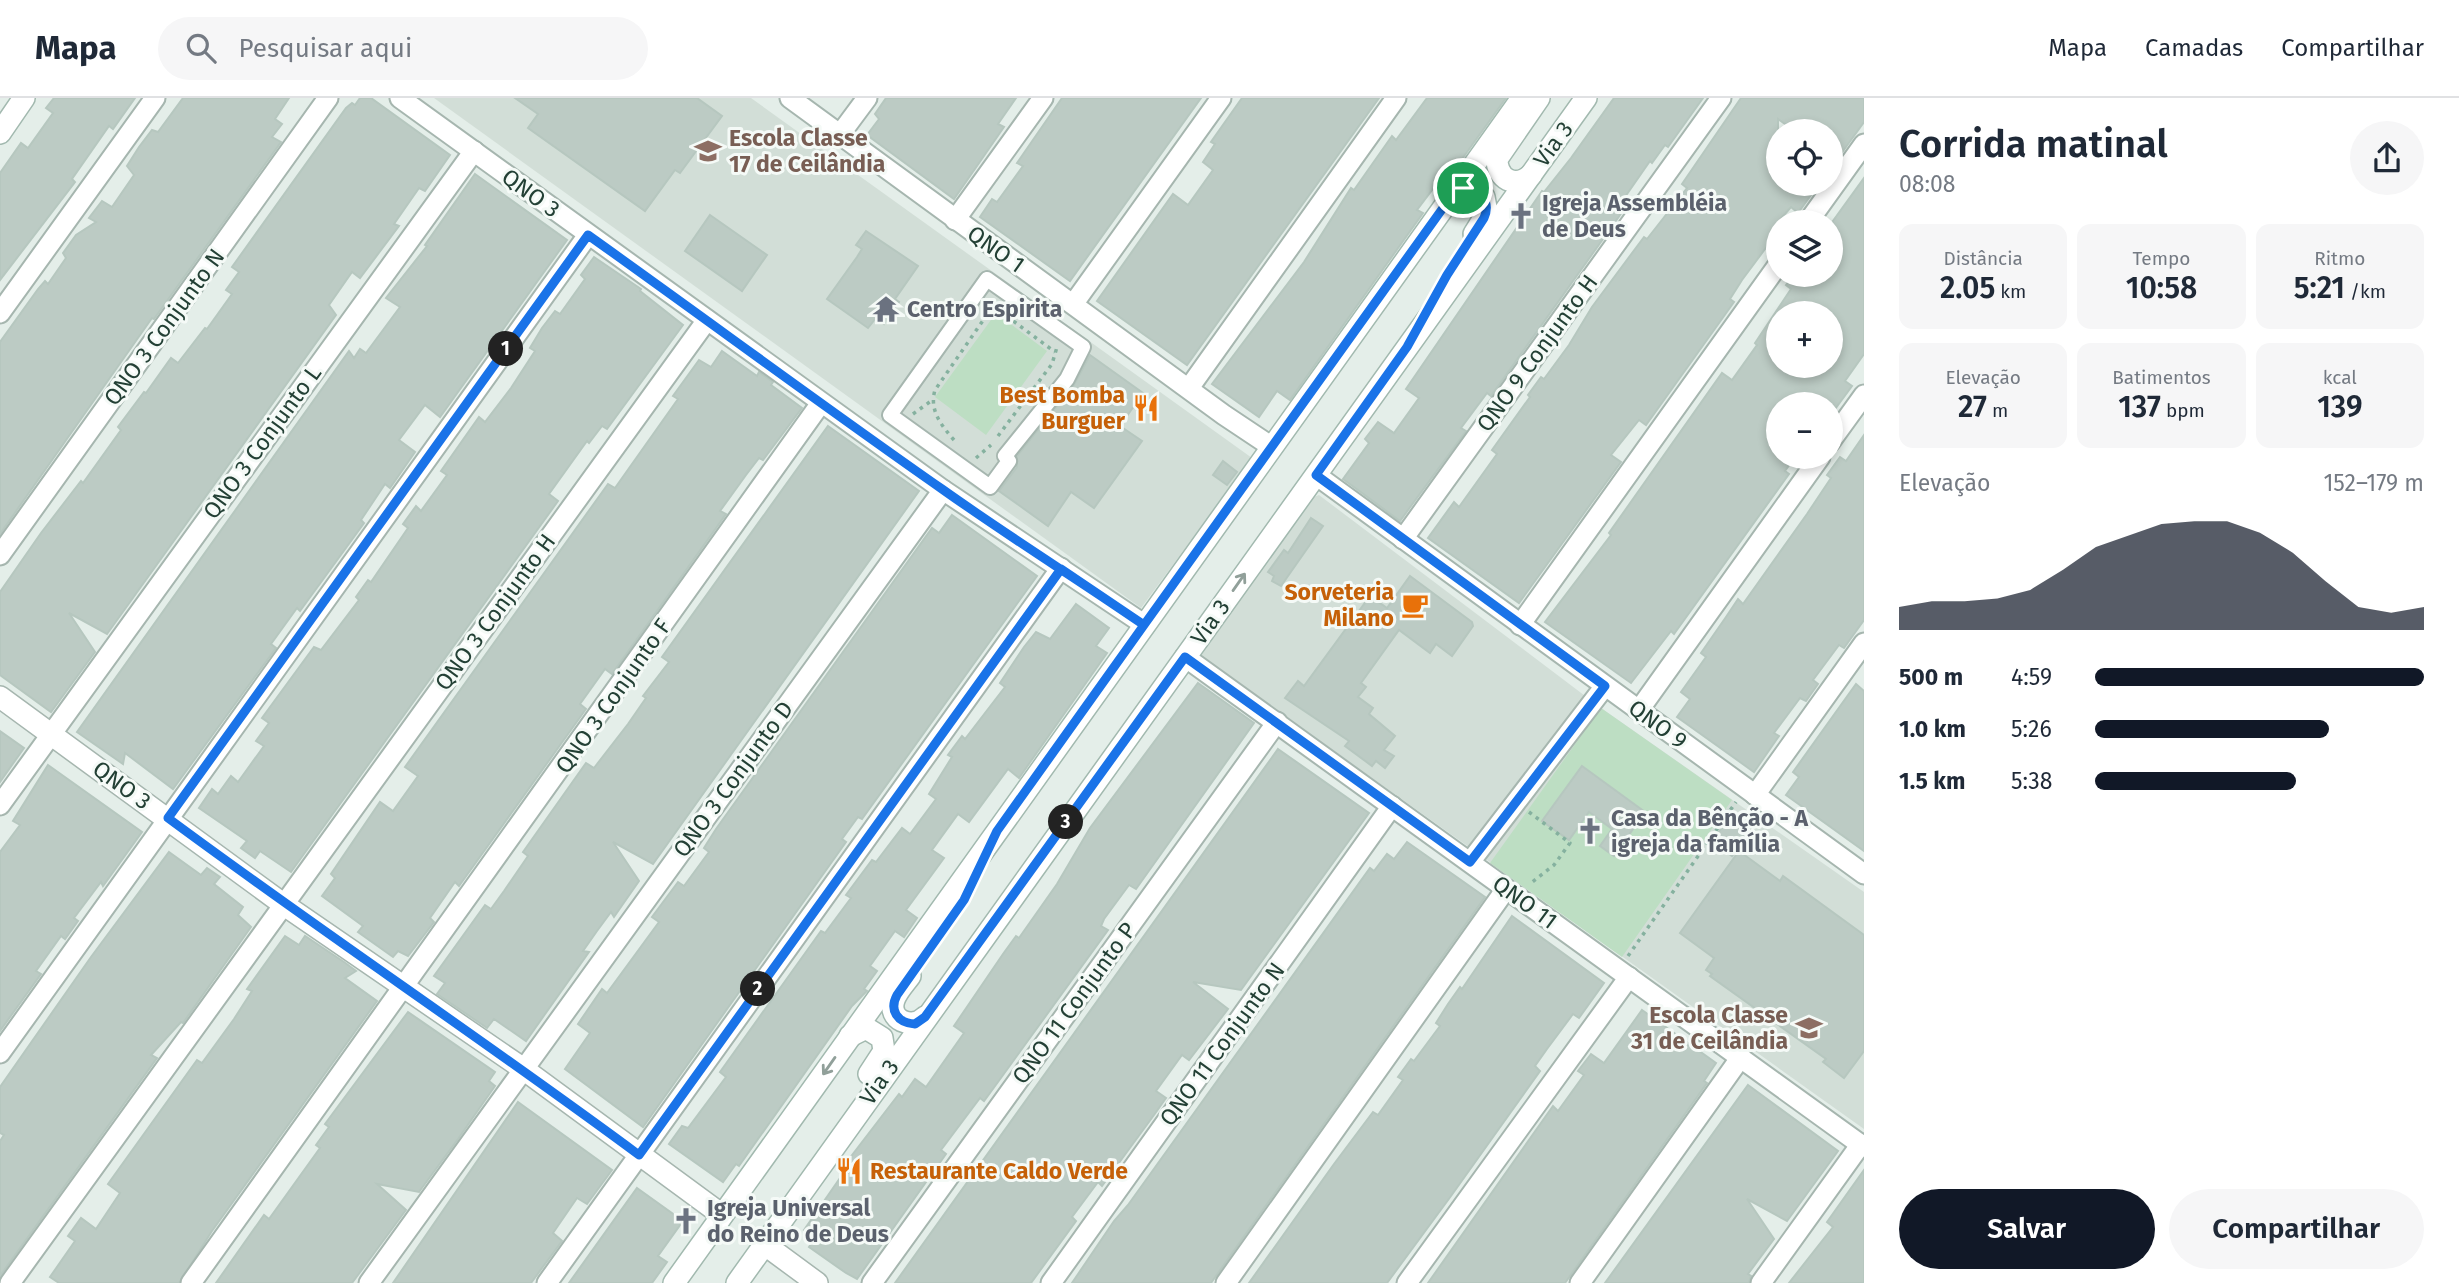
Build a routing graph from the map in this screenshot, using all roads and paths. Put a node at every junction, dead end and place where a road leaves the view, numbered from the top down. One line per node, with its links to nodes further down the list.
1 (155, 98): 27 (street)
2 (328, 98): 43 (street, QNO 3 Conjunto N)
3 (400, 98): 17 (street, QNO 3)
4 (790, 98): 15 (street, QNO 1)
5 (867, 98): 15 (street)
6 (1043, 98): 21 (street)
7 (1221, 98): 25 (street)
8 (1396, 98): 32 (street)
9 (1522, 98): 19 (main road)
10 (1539, 98): 18 (main road)
11 (1586, 98): 18 (main road, Via 3)
12 (1721, 98): 42 (street, QNO 9 Conjunto H)
13 (15, 100): 14 (main road)
14 (0, 132)
15 (841, 133): 21 (street, QNO 1)
16 (1864, 144): 20 (street)
17 (474, 151): 22 (street, QNO 3); 53 (street, QNO 3 Conjunto L)
18 (1531, 175): 30 (main road, Via 3)
19 (1453, 194): 30 (main road); 37 (main road)
20 (1817, 210)
21 (955, 220): 25 (street, QNO 1)
22 (588, 235): 28 (street, QNO 3); 58 (street)
23 (1766, 281): 46 (street)
24 (994, 284): 26 (path); 29 (street); 39 (street)
25 (1074, 303): 32 (street, QNO 1)
26 (993, 306): 31 (path); 36 (path)
27 (0, 313)
28 (707, 320): 34 (street, QNO 3); 63 (street, QNO 3 Conjunto H)
29 (1062, 333): 31 (path); 39 (street)
30 (1407, 347): 40 (main road, Via 3)
31 (1055, 352): 39 (path)
32 (1189, 388): 37 (street, QNO 1)
33 (1864, 395): 35 (street)
34 (821, 403): 41 (street, QNO 3); 65 (street, QNO 3 Conjunto F)
35 (1843, 424)
36 (958, 444)
37 (1272, 447): 45 (main road)
38 (1811, 469): 51 (street)
39 (971, 473)
40 (1316, 475): 42 (street, QNO 9); 48 (main road, Via 3, one-way to 40)
41 (943, 490): 44 (street, QNO 3); 70 (street, QNO 3 Conjunto D)
42 (1403, 539): 46 (street, QNO 9)
43 (0, 555)
44 (1061, 569): 45 (street, QNO 3); 72 (street)
45 (1144, 625): 59 (main road)
46 (1520, 625): 49 (street, QNO 9)
47 (1864, 643): 54 (street)
48 (1185, 657): 52 (street, QNO 11); 66 (main road, Via 3)
49 (1605, 686): 51 (street, QNO 9); 55 (street)
50 (0, 697): 53 (main road, QNO 3)
51 (1639, 710): 54 (street, QNO 9)
52 (1277, 722): 57 (street, QNO 11); 83 (street, QNO 11 Conjunto P)
53 (51, 733): 56 (street, QNO 3 Conjunto L); 58 (main road, QNO 3)
54 (1751, 792): 61 (street, QNO 9); 64 (path)
55 (1515, 802): 60 (street); 62 (path)
56 (0, 805)
57 (1392, 806): 60 (street, QNO 11); 84 (street, QNO 11 Conjunto N)
58 (168, 818): 63 (main road, QNO 3); 68 (street)
59 (997, 831): 66 (main road); 67 (main road)
60 (1470, 862): 62 (street, QNO 11)
61 (1864, 874)
62 (1511, 891): 64 (street, QNO 11); 85 (street)
63 (283, 904): 65 (main road, QNO 3); 76 (street, QNO 3 Conjunto H)
64 (1624, 973): 69 (street, QNO 11); 86 (street)
65 (405, 988): 70 (main road, QNO 3); 77 (street, QNO 3 Conjunto F)
66 (925, 1017): 73 (main road, Via 3)
67 (850, 1036): 73 (main road); 74 (main road, one-way to 74)
68 (0, 1053)
69 (1741, 1057): 71 (street, QNO 11); 87 (street)
70 (522, 1068): 72 (main road, QNO 3); 78 (street, QNO 3 Conjunto D)
71 (1862, 1145): 88 (street)
72 (639, 1155): 74 (main road, QNO 3); 79 (street)
73 (794, 1201): 75 (main road, Via 3)
74 (722, 1215): 80 (main road)
75 (764, 1244): 81 (main road, Via 3); 82 (main road)
76 (10, 1283)
77 (191, 1283)
78 (369, 1283)
79 (547, 1283)
80 (674, 1283)
81 (737, 1283)
82 (817, 1283)
83 (872, 1283)
84 (1051, 1283)
85 (1226, 1283)
86 (1407, 1283)
87 (1580, 1283)
88 (1761, 1283)

